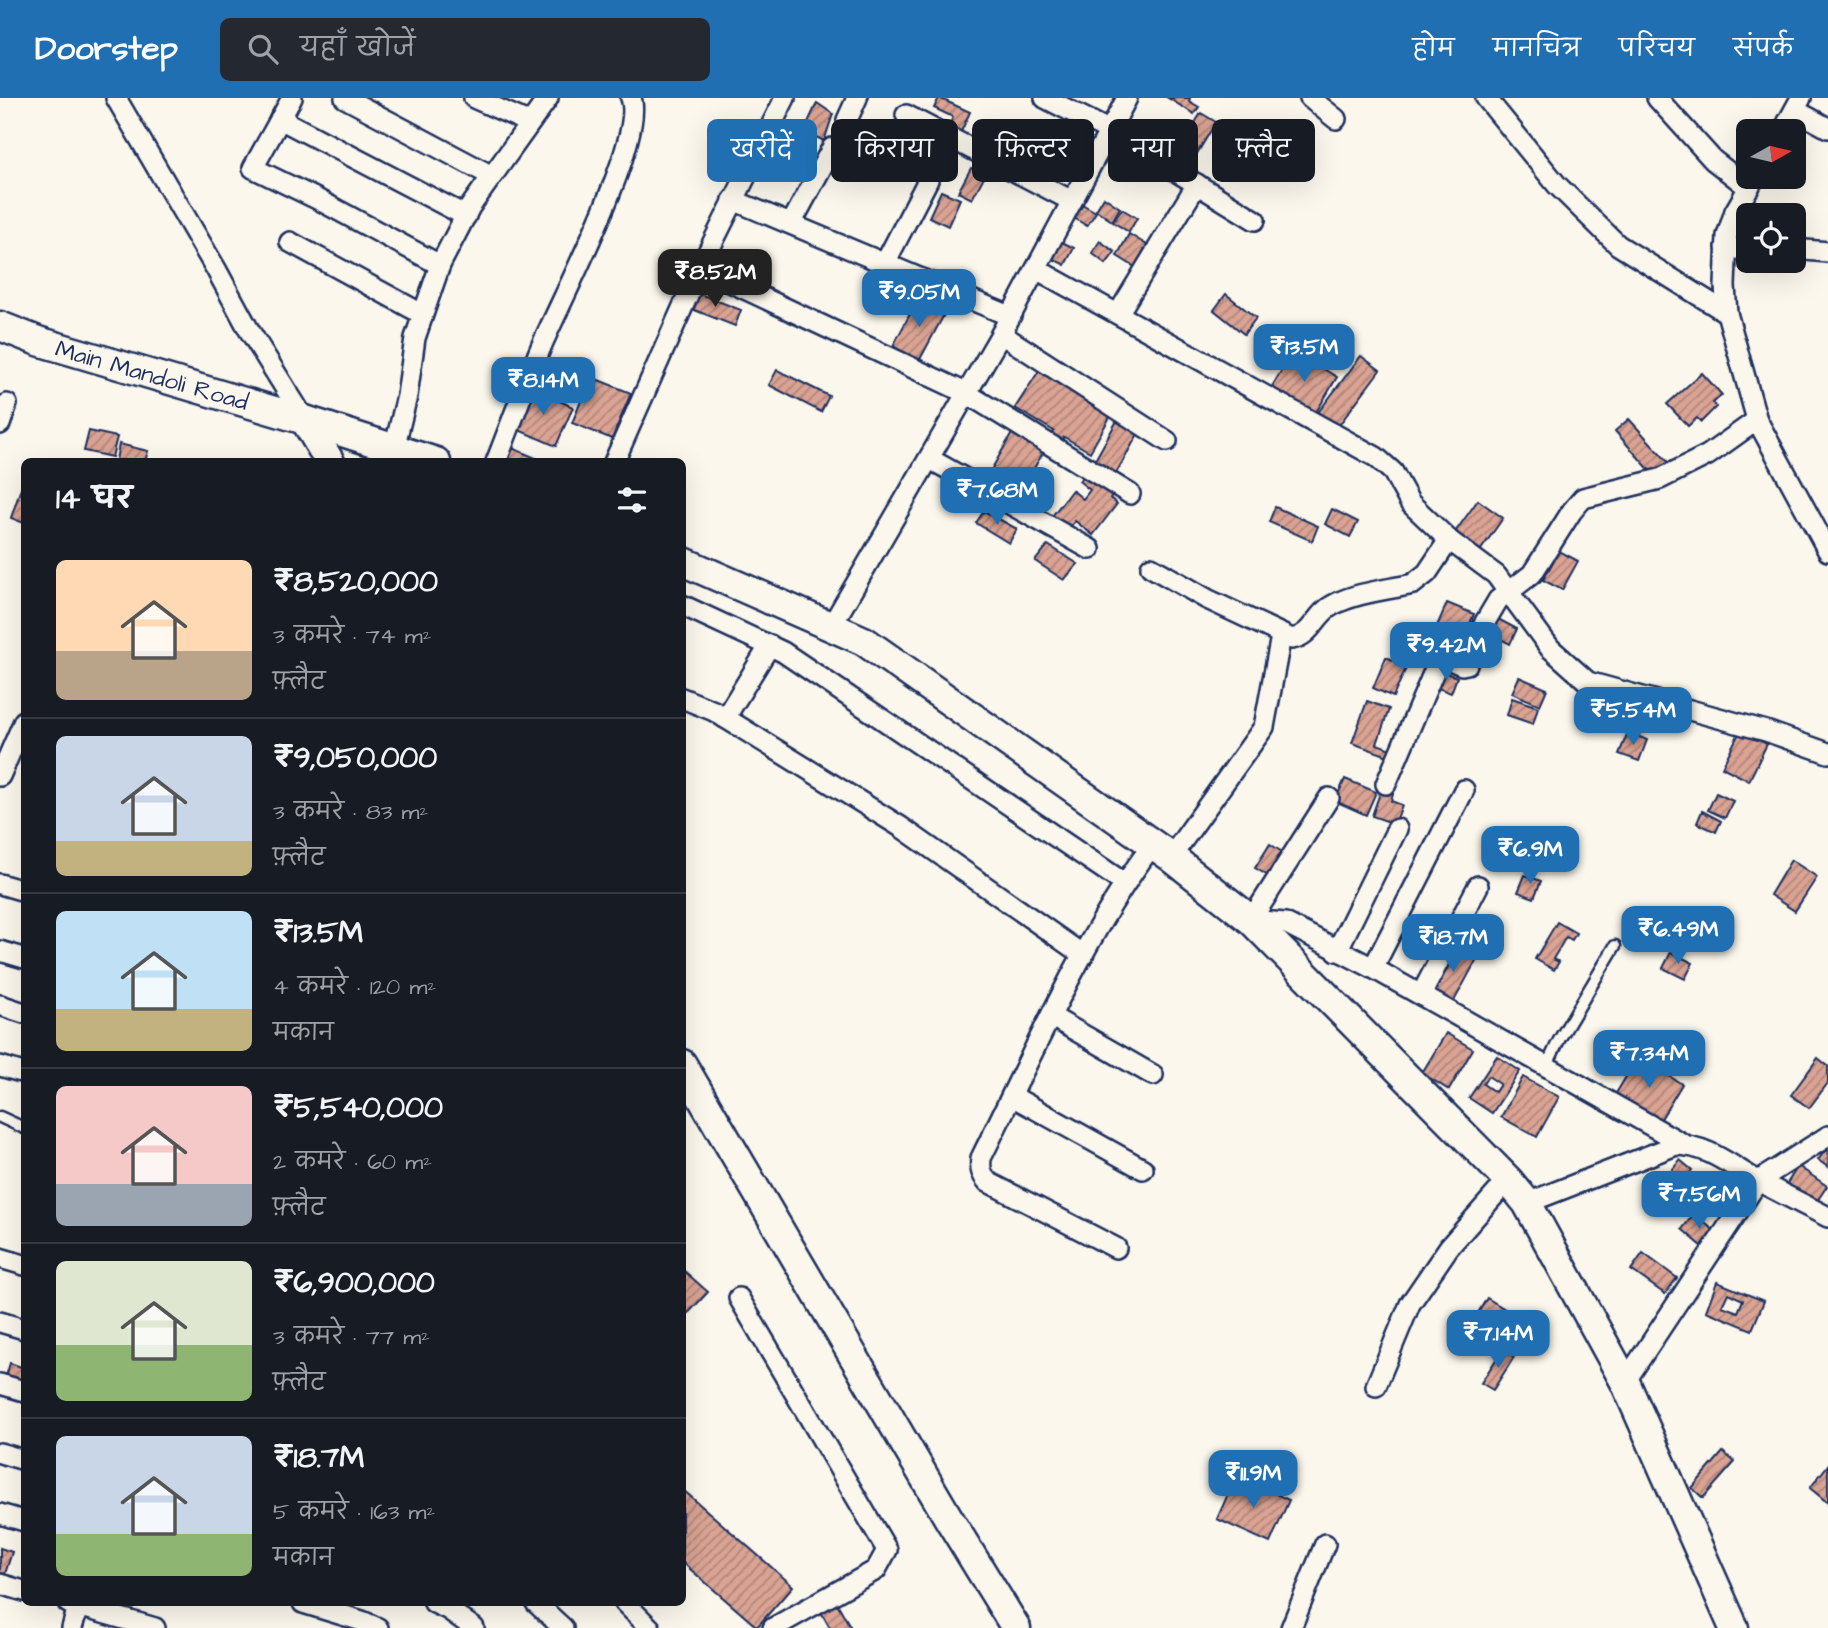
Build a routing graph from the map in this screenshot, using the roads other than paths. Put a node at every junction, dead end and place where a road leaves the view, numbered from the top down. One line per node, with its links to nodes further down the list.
1 (116, 98): 53 (street)
2 (292, 98): 16 (street)
3 (345, 98): 26 (street)
4 (548, 98): 20 (street)
5 (631, 98): 60 (street)
6 (785, 98): 31 (street)
7 (858, 98): 17 (street)
8 (1045, 98): 22 (street)
9 (1126, 98): 18 (street)
10 (1310, 98): 19 (street)
11 (1486, 98): 45 (street)
12 (1657, 98): 25 (street)
13 (486, 101): 20 (street)
14 (1798, 104): 21 (street)
15 (906, 115): 32 (street)
16 (280, 119): 33 (street); 42 (street)
17 (848, 119)
18 (1116, 119)
19 (1336, 119)
20 (530, 123): 26 (street)
21 (1828, 128)
22 (1108, 130)
23 (1108, 135): 32 (street)
24 (831, 150): 35 (street)
25 (1736, 173)
26 (492, 176): 33 (street)
27 (927, 182): 41 (street)
28 (1193, 182): 29 (street)
29 (1196, 184): 34 (street); 47 (street)
30 (1748, 189): 37 (street)
31 (733, 200): 35 (street); 43 (street)
32 (1072, 201): 44 (street)
33 (466, 216): 42 (street)
34 (1255, 220)
35 (791, 224): 41 (street)
36 (290, 242): 46 (street)
37 (1726, 247): 38 (street); 45 (street)
38 (1736, 249)
39 (1806, 250): 40 (street)
40 (1828, 251)
41 (884, 263): 48 (street)
42 (440, 265): 46 (street)
43 (700, 268): 51 (street); 61 (street)
44 (1036, 269): 47 (street); 48 (street)
45 (1727, 313): 54 (street)
46 (422, 314): 57 (street)
47 (1118, 314): 64 (street)
48 (1010, 316): 50 (street)
49 (0, 326): 53 (street, Main Mandoli Road)
50 (1001, 334): 51 (street); 56 (street)
51 (966, 393): 62 (street); 63 (street)
52 (8, 404): 55 (street)
53 (305, 420): 57 (street, Main Mandoli Road); 58 (street)
54 (1757, 420): 66 (street); 69 (street)
55 (0, 424)
56 (1167, 441)
57 (394, 449): 59 (street, Main Mandoli Road)
58 (328, 458)
59 (423, 458)
60 (498, 458)
61 (616, 458)
62 (930, 458): 65 (street); 71 (street)
63 (1130, 494)
64 (1449, 540): 69 (street); 72 (street)
65 (1090, 549)
66 (1828, 551)
67 (686, 563): 71 (street)
68 (1151, 567): 72 (street)
69 (1508, 591): 77 (street); 79 (street)
70 (686, 607): 73 (street)
71 (832, 625): 83 (street)
72 (1281, 636): 83 (street)
73 (770, 645): 75 (street); 84 (street)
74 (686, 700): 75 (street)
75 (725, 718): 92 (street)
76 (21, 728): 78 (street)
77 (1828, 753)
78 (0, 776)
79 (1386, 784)
80 (1464, 790): 94 (street)
81 (1329, 798): 88 (street)
82 (1397, 829): 91 (street)
83 (1162, 851): 84 (street); 88 (street)
84 (1124, 883): 92 (street)
85 (0, 884): 87 (street)
86 (1478, 886): 95 (street)
87 (21, 890)
88 (1251, 920): 91 (street); 110 (street)
89 (1615, 946): 100 (lane)
90 (0, 951): 93 (street)
91 (1337, 951): 94 (street)
92 (1083, 956): 98 (street)
93 (21, 957)
94 (1373, 968): 95 (street)
95 (1421, 995): 100 (street)
96 (0, 1005): 97 (street)
97 (21, 1012)
98 (1052, 1017): 103 (street); 104 (street)
99 (0, 1066): 102 (street)
100 (1546, 1067): 108 (street)
101 (686, 1071): 144 (street)
102 (21, 1072)
103 (1153, 1075)
104 (1012, 1096): 109 (street); 114 (street)
105 (0, 1116): 106 (lane)
106 (21, 1126)
107 (1828, 1136): 111 (street)
108 (1685, 1145): 111 (street); 112 (street)
109 (1143, 1170)
110 (1508, 1180): 112 (street); 122 (street)
111 (1758, 1181): 113 (street); 120 (street)
112 (1527, 1203): 120 (street)
113 (1828, 1217)
114 (1116, 1248)
115 (0, 1258): 116 (street)
116 (21, 1264)
117 (739, 1298): 143 (street)
118 (0, 1322): 119 (street)
119 (21, 1328)
120 (1625, 1382): 146 (street)
121 (0, 1384): 123 (street)
122 (1376, 1386)
123 (21, 1390)
124 (0, 1454): 125 (street)
125 (21, 1459)
126 (0, 1514): 127 (street)
127 (21, 1520)
128 (1325, 1544): 145 (street)
129 (0, 1584): 130 (street)
130 (21, 1590)
131 (75, 1606): 137 (street)
132 (82, 1606): 138 (street)
133 (313, 1606): 139 (street)
134 (440, 1606): 140 (street)
135 (539, 1606): 141 (street)
136 (628, 1606): 142 (street)
137 (72, 1628)
138 (155, 1628)
139 (378, 1628)
140 (474, 1628)
141 (563, 1628)
142 (650, 1628)
143 (773, 1628)
144 (1016, 1628)
145 (1291, 1628)
146 (1734, 1628)

